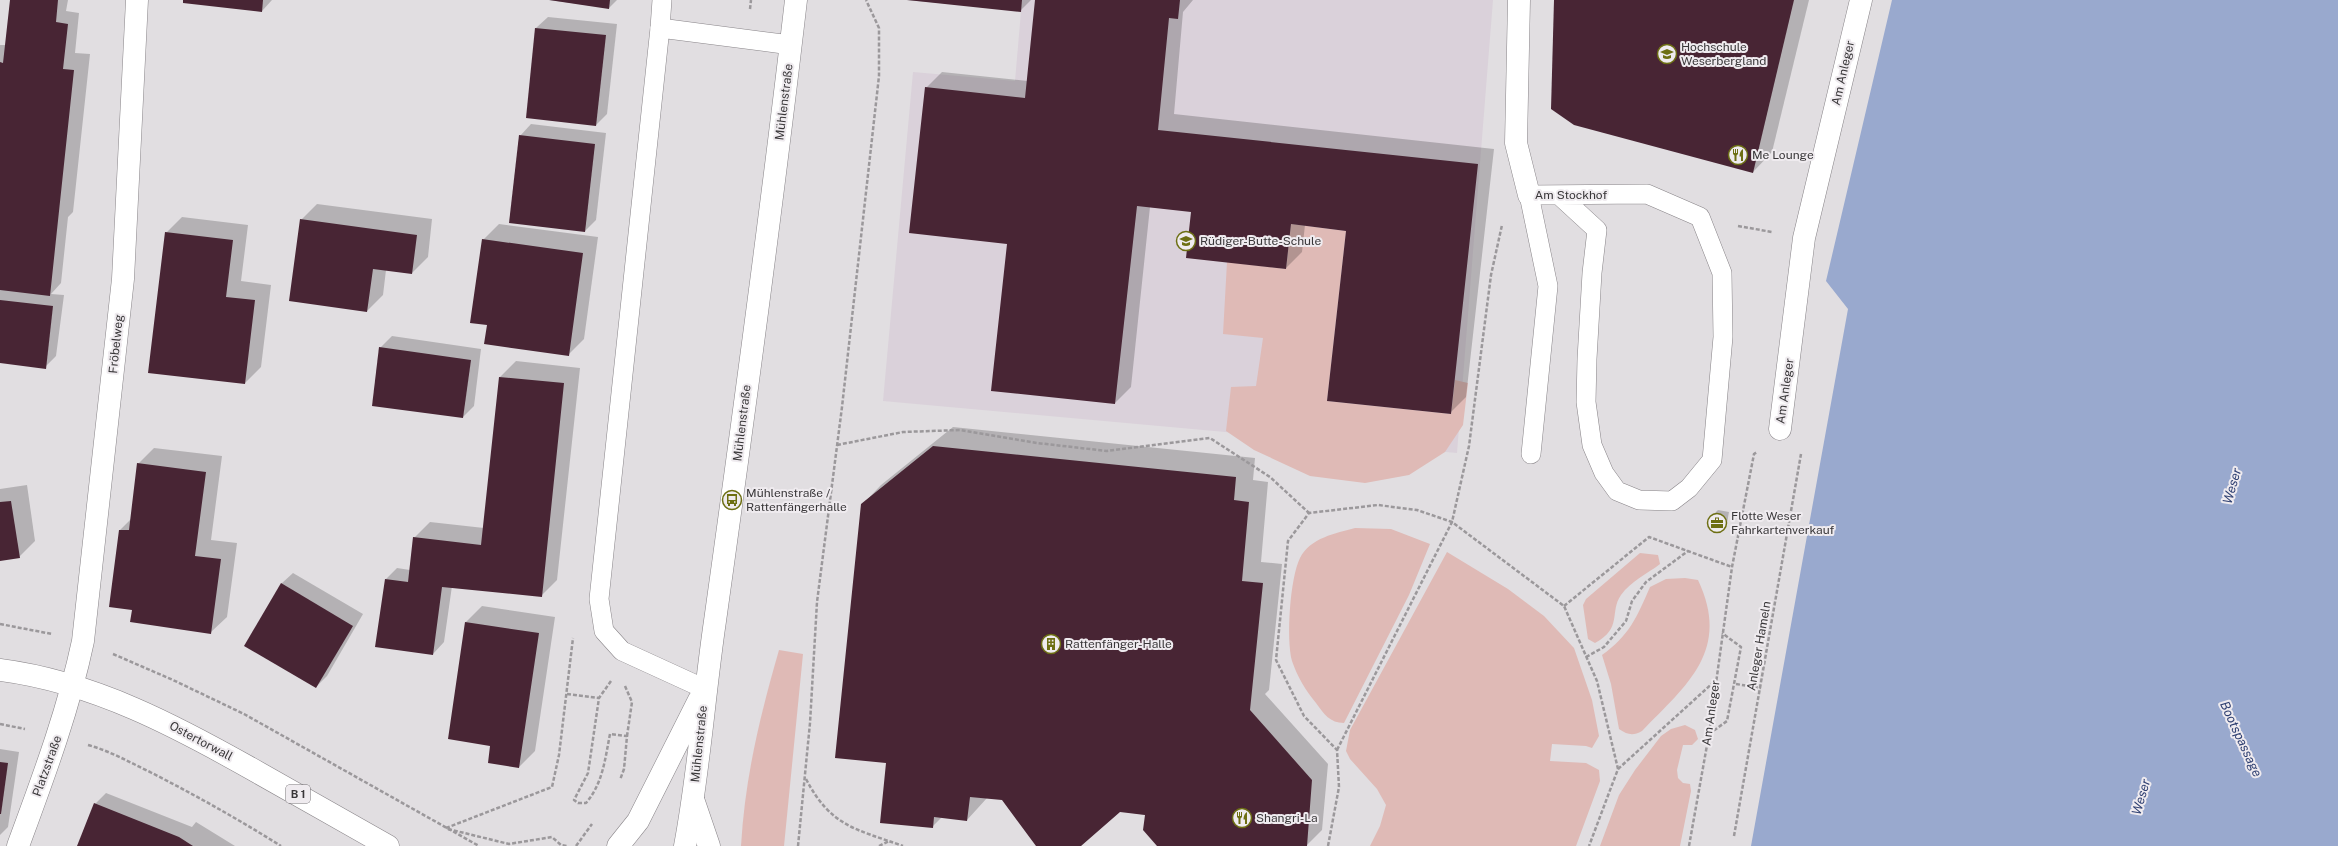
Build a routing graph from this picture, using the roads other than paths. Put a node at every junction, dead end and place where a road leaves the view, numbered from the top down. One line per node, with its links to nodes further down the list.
1 (137, 0): 13 (main road, Fröbelweg)
2 (662, 0): 6 (lane)
3 (796, 0): 7 (main road, Mühlenstraße)
4 (1519, 0): 8 (main road, Am Stockhof)
5 (1861, 0): 10 (main road, Am Anleger)
6 (660, 28): 7 (lane); 14 (lane)
7 (791, 45): 14 (main road, Mühlenstraße)
8 (1528, 195): 9 (lane, Am Stockhof); 11 (lane)
9 (1560, 196): 9 (lane, Am Stockhof)
10 (1780, 429)
11 (1531, 454)
12 (0, 670): 13 (main road, Ostertorwall / B 1)
13 (74, 685): 16 (main road, Platzstraße); 17 (main road, Ostertorwall / B 1)
14 (705, 689): 15 (main road, Mühlenstraße); 18 (main road)
15 (694, 801): 19 (main road, Mühlenstraße); 20 (main road)
16 (18, 846)
17 (388, 846)
18 (618, 846)
19 (685, 846)
20 (709, 846)

